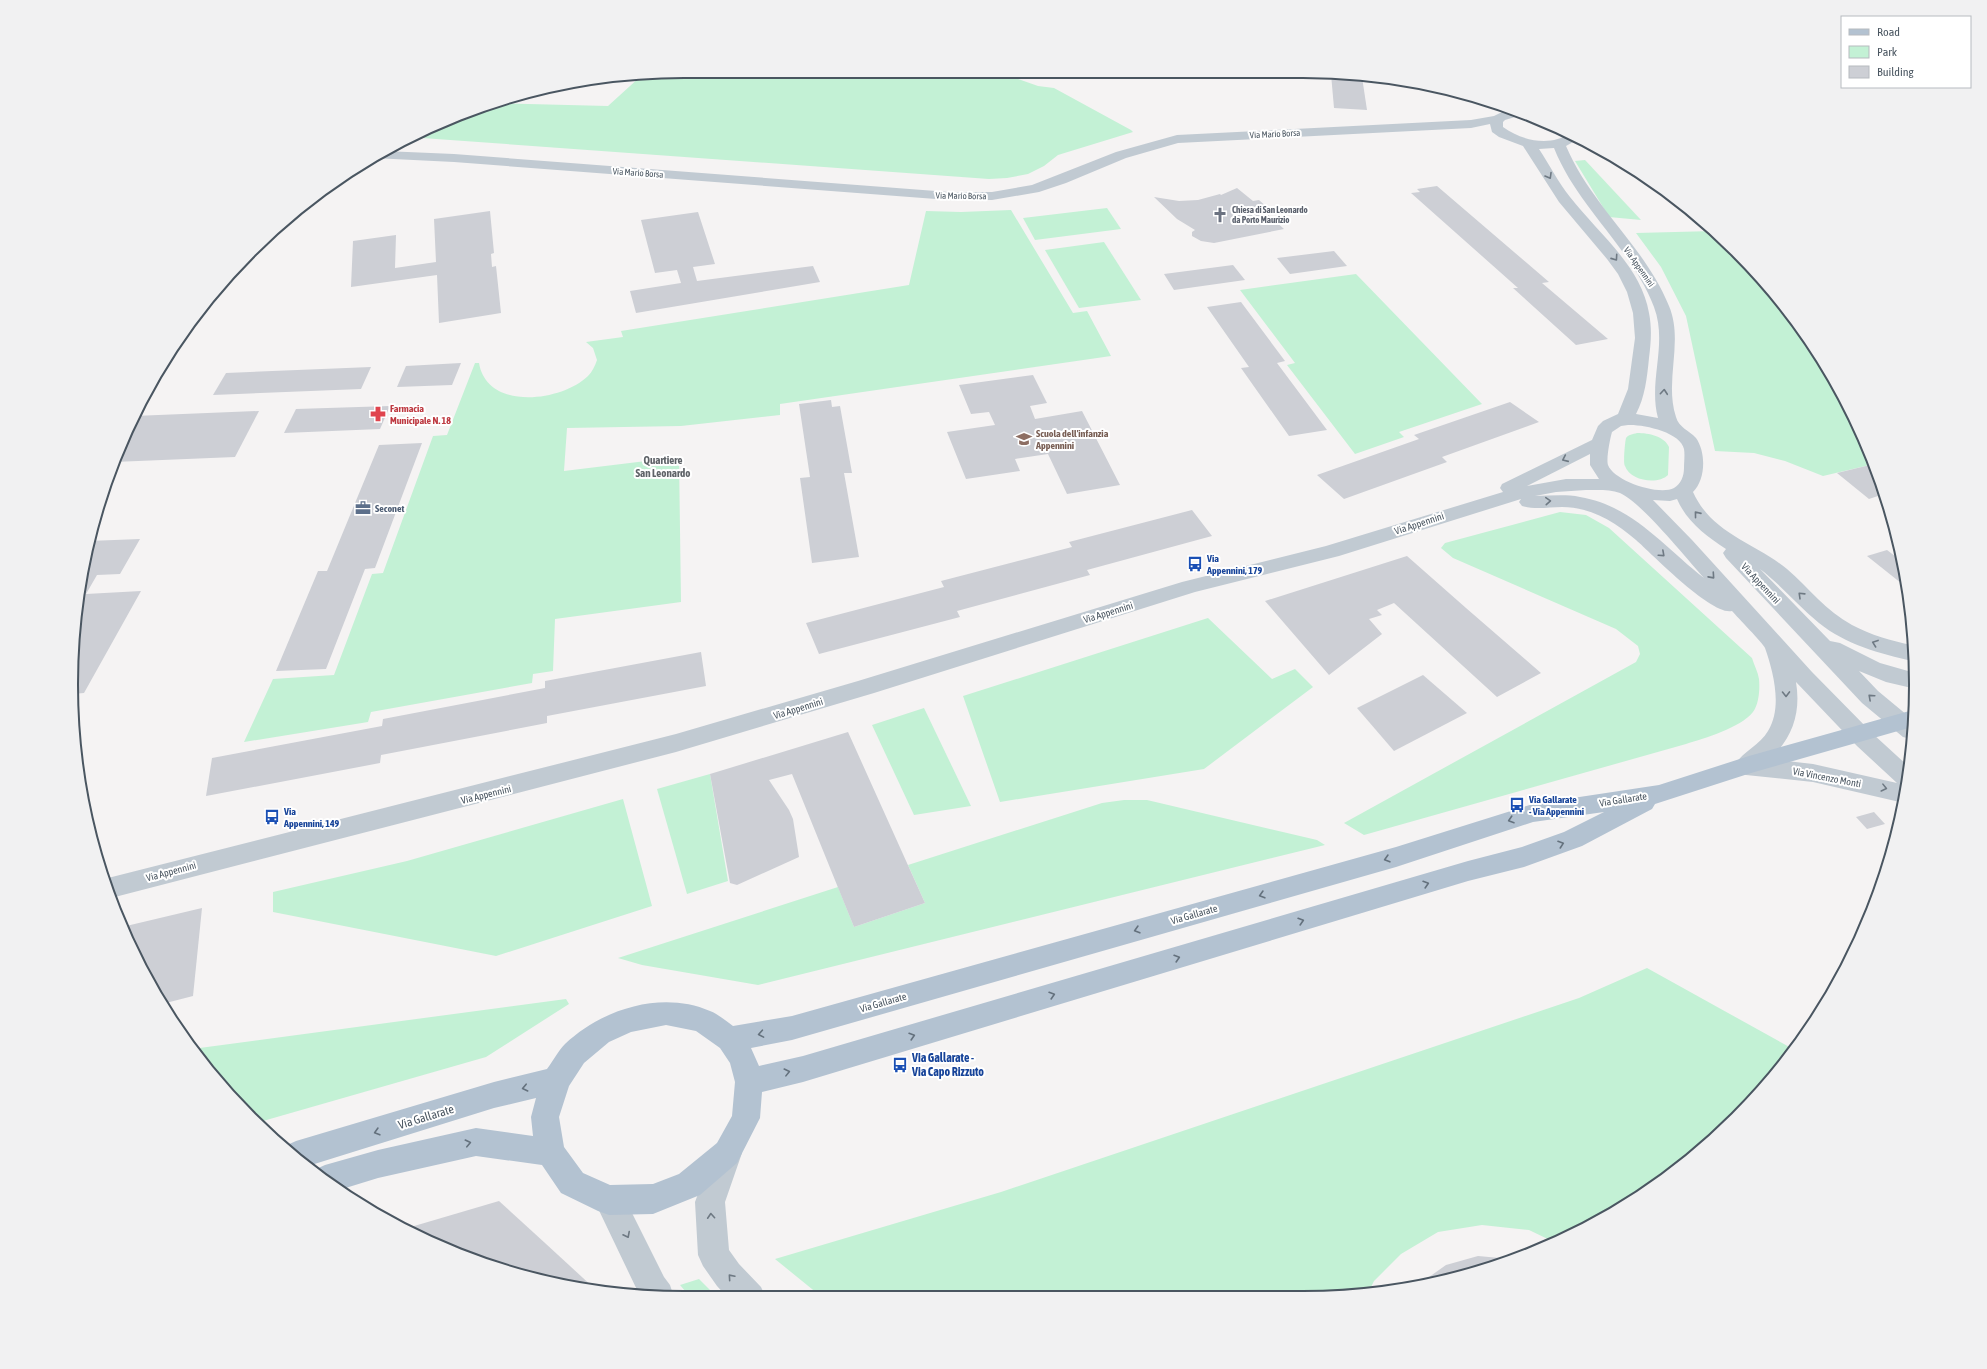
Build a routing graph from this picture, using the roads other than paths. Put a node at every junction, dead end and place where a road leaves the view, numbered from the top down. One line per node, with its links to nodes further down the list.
1 (1508, 114): 2 (street, Via Mario Borsa)
2 (1497, 115): 3 (street, Via Mario Borsa); 4 (street)
3 (1436, 126): 4 (street, Via Mario Borsa); 9 (street, Via Mario Borsa)
4 (1506, 136): 6 (street, Via Mario Borsa)
5 (1570, 141): 7 (street)
6 (1528, 143): 7 (street, Via Mario Borsa); 11 (street, Via Appennini, one-way to 11)
7 (1559, 144): 12 (street, Via Appennini, one-way to 7)
8 (388, 155): 9 (street, Via Mario Borsa)
9 (477, 161): 10 (street, Via Mario Borsa)
10 (376, 162)
11 (1622, 421): 12 (street, Via Appennini); 13 (street, Via Appennini)
12 (1673, 429): 15 (street, Via Appennini)
13 (1600, 443): 14 (street, Via Appennini); 16 (street, Via Appennini, one-way to 16)
14 (1626, 488): 15 (street, Via Appennini); 16 (street, Via Appennini); 18 (street, Via Appennini, one-way to 18)
15 (1683, 490): 17 (street, Via Appennini, one-way to 15)
16 (1481, 502): 18 (street, Via Appennini, one-way to 18); 29 (street, Via Appennini)
17 (1716, 535): 19 (street, Via Appennini); 21 (street, one-way to 17)
18 (1746, 614): 20 (street, Via Appennini)
19 (1806, 631): 22 (street, Via Appennini); 23 (street, Via Appennini, one-way to 19)
20 (1772, 644): 24 (street, Via Appennini); 25 (street, Via Appennini, one-way to 25)
21 (1908, 652)
22 (1909, 679)
23 (1908, 724): 24 (main road, Via Gallarate)
24 (1857, 734): 25 (main road, Via Gallarate); 26 (street)
25 (1747, 766): 27 (street, Via Vincenzo Monti, one-way to 27); 28 (main road, Via Gallarate)
26 (1902, 774)
27 (1899, 793)
28 (1659, 794): 30 (main road, Via Gallarate, one-way to 30); 32 (main road, Via Gallarate, one-way to 28)
29 (113, 887)
30 (730, 1039): 31 (main road); 32 (main road)
31 (556, 1080): 33 (main road); 35 (main road, Via Gallarate, one-way to 35)
32 (749, 1082): 34 (main road)
33 (550, 1152): 36 (main road, one-way to 33); 37 (main road)
34 (727, 1153): 37 (main road); 39 (street, one-way to 34)
35 (301, 1154)
36 (332, 1178)
37 (609, 1200): 38 (street, one-way to 38)
38 (655, 1290)
39 (743, 1291)

